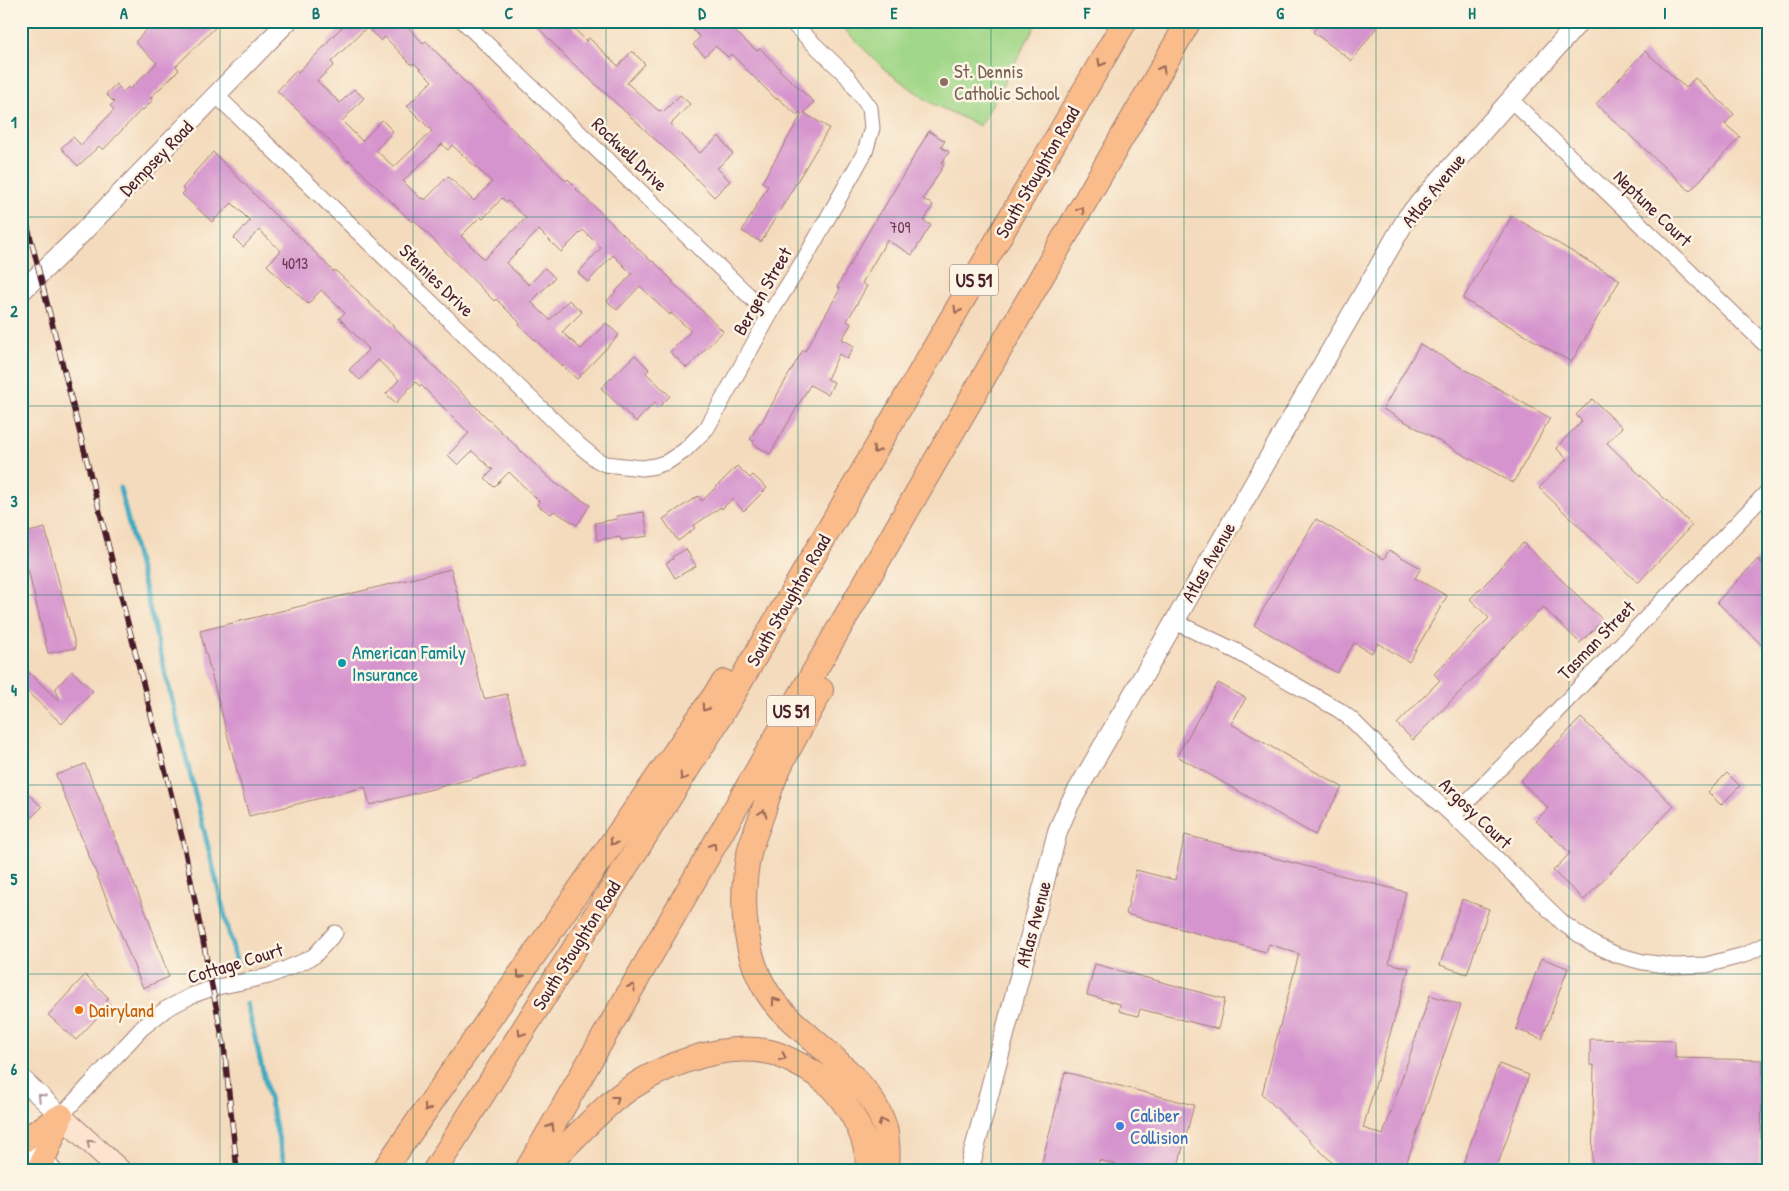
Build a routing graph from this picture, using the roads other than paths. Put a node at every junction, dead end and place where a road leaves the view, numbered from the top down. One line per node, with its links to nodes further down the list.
1 (288, 21): 7 (street, Dempsey Road)
2 (463, 21): 11 (street, Rockwell Drive)
3 (790, 21): 11 (street, Bergen Street)
4 (1125, 21): 15 (main road, South Stoughton Road / US 51, one-way to 15)
5 (1189, 21): 9 (main road, US 51, one-way to 5)
6 (1580, 21): 8 (street, Atlas Avenue)
7 (216, 95): 10 (street, Dempsey Road); 13 (street, Steinies Drive)
8 (1510, 99): 12 (street, Neptune Court); 16 (street, Atlas Avenue)
9 (1057, 253): 27 (main road, US 51, one-way to 9); 30 (main road, one-way to 9)
10 (21, 292)
11 (769, 315): 13 (street, Bergen Street)
12 (1768, 347)
13 (642, 468)
14 (1768, 491): 17 (street, Tasman Street)
15 (824, 539): 25 (main road, one-way to 25); 26 (main road, South Stoughton Road / US 51, one-way to 26)
16 (1174, 621): 17 (street, Argosy Court); 31 (street, Atlas Avenue)
17 (1453, 816): 19 (street, Argosy Court)
18 (335, 932): 21 (street, Cottage Court)
19 (1768, 943)
20 (21, 1078): 21 (street, one-way to 20)
21 (61, 1116): 22 (main road); 23 (main road); 24 (main road, one-way to 21)
22 (21, 1141): 23 (street)
23 (44, 1167)
24 (120, 1170)
25 (384, 1170)
26 (435, 1170)
27 (527, 1170)
28 (544, 1170): 29 (main road, one-way to 29)
29 (868, 1170)
30 (887, 1170)
31 (969, 1170)

